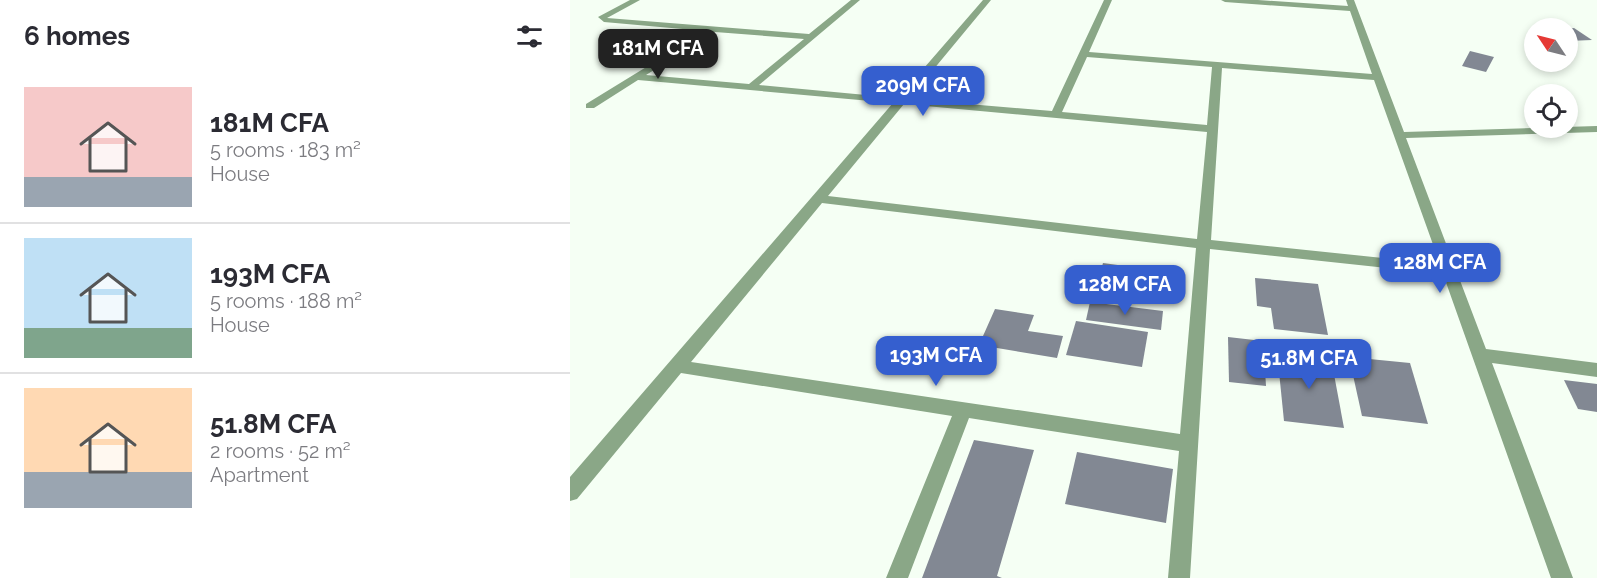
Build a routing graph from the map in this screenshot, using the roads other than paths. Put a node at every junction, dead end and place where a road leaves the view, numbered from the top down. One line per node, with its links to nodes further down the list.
1 (636, 0): 7 (street)
2 (856, 0): 8 (street)
3 (987, 0): 14 (street)
4 (1108, 0): 9 (street)
5 (1225, 0): 6 (street)
6 (1352, 4): 12 (street)
7 (712, 30): 8 (street); 11 (street)
8 (811, 38): 13 (street)
9 (1083, 54): 10 (street); 16 (street)
10 (1217, 65): 12 (street); 17 (street)
11 (636, 77): 13 (street); 15 (street)
12 (1378, 77): 19 (street)
13 (750, 88): 14 (street)
14 (901, 101): 16 (street); 20 (street)
15 (590, 106)
16 (1056, 115): 17 (street)
17 (1212, 129): 21 (street)
18 (1597, 129): 19 (street)
19 (1399, 135): 22 (street)
20 (818, 199): 21 (street); 24 (street)
21 (1204, 243): 22 (street); 27 (street)
22 (1449, 270): 23 (street)
23 (1480, 355): 25 (street); 31 (street)
24 (676, 366): 26 (street); 28 (street)
25 (1597, 370)
26 (964, 409): 27 (street); 29 (street)
27 (1189, 444): 30 (street)
28 (570, 492)
29 (897, 578)
30 (1179, 578)
31 (1562, 578)

